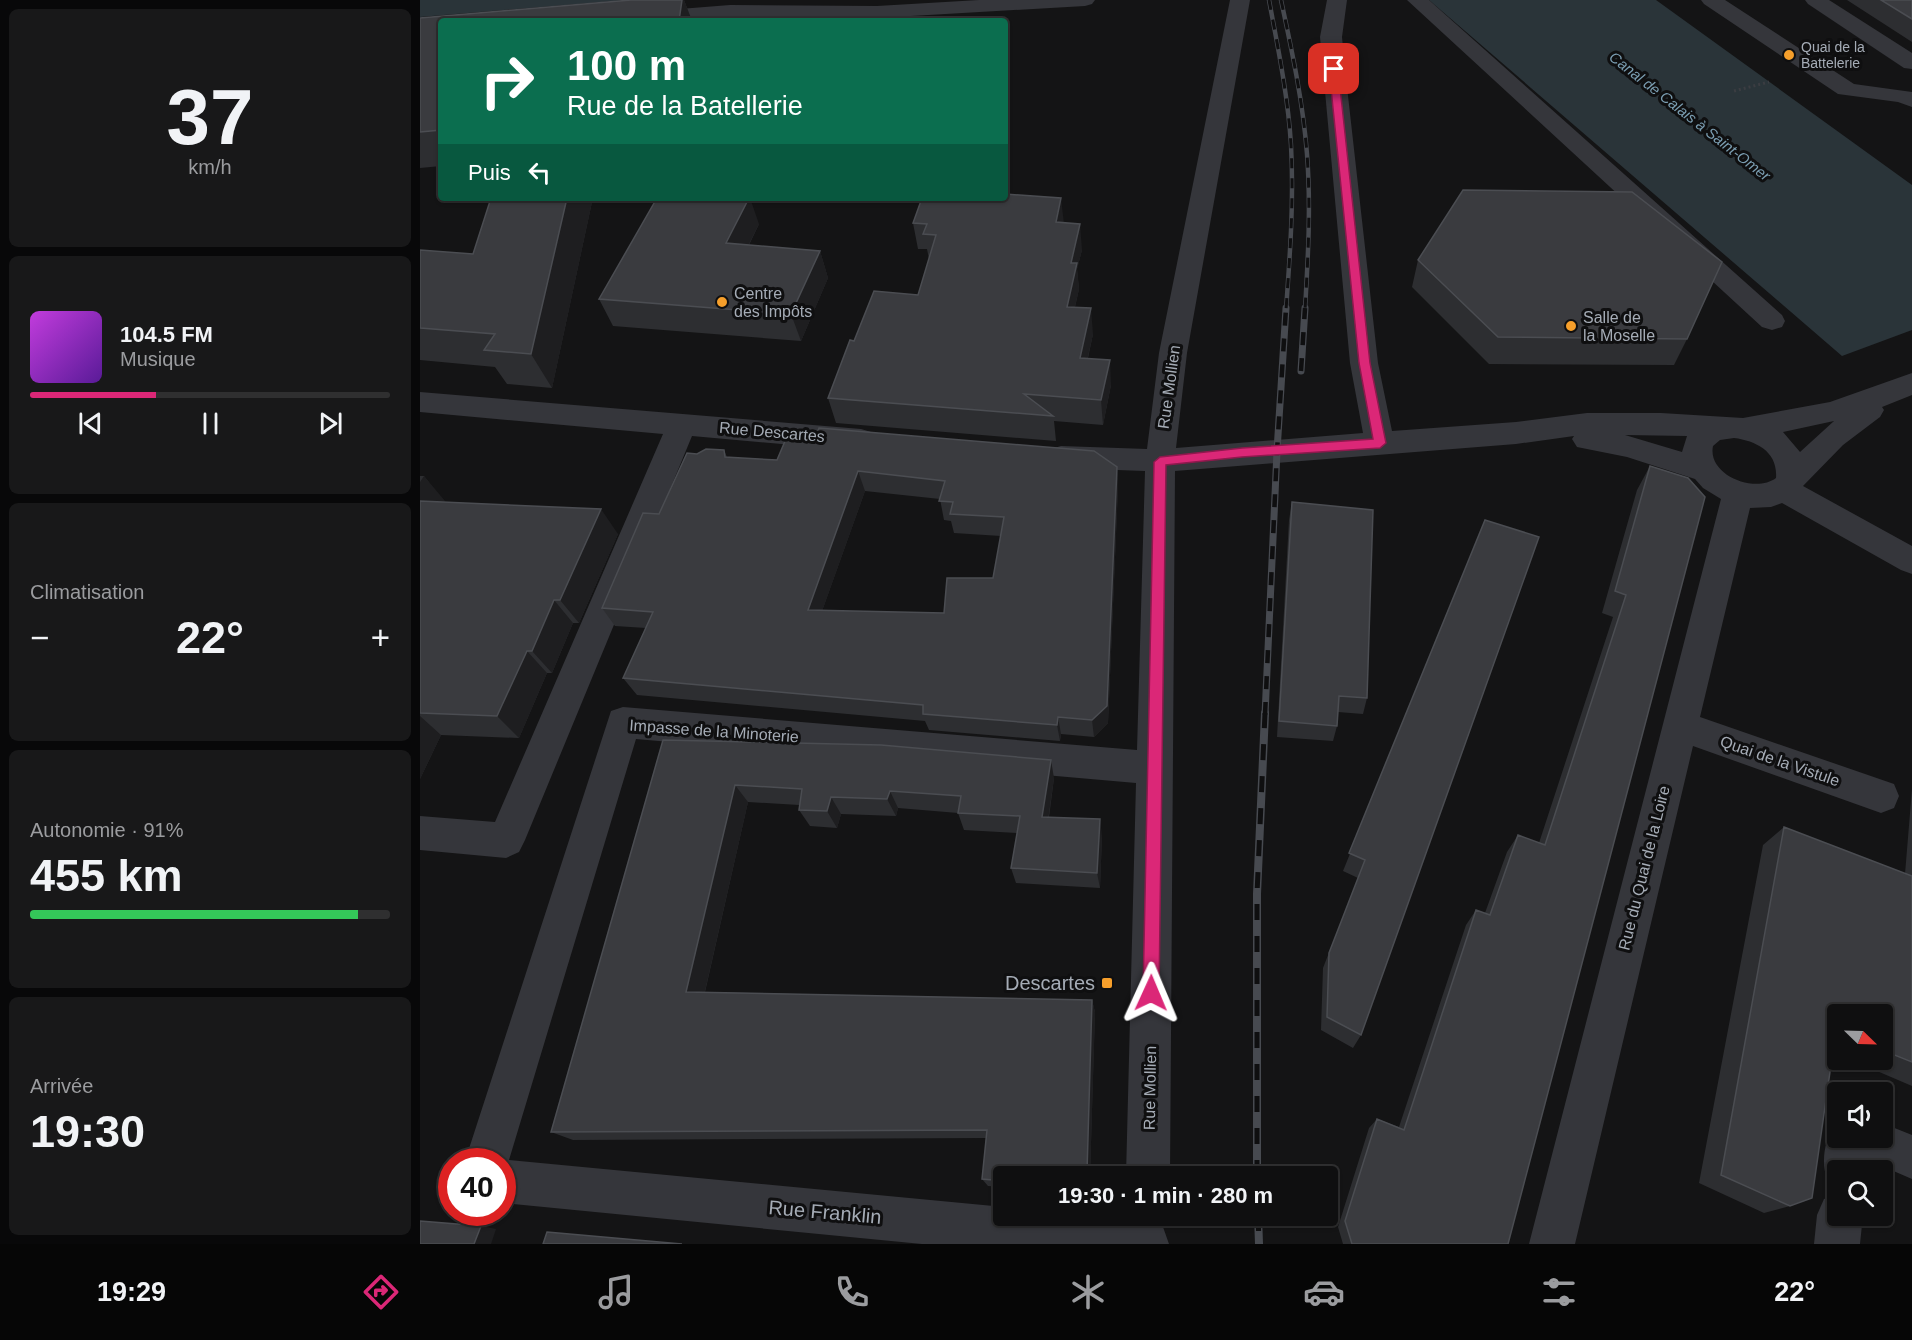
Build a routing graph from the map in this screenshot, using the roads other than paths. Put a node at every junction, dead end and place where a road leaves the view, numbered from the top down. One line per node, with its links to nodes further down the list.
1 (870, 0): 8 (street)
2 (1084, 0): 8 (street)
3 (1240, 0): 21 (street, Rue Mollien)
4 (1337, 0): 19 (street)
5 (1417, 0): 12 (street)
6 (1711, 0): 11 (street)
7 (1815, 0): 10 (street)
8 (771, 11): 9 (street)
9 (641, 18)
10 (1912, 63)
11 (1912, 100)
12 (1772, 321)
13 (1908, 385): 16 (street); 23 (street)
14 (420, 402): 15 (street, Rue Descartes)
15 (682, 424): 18 (street, Rue Descartes); 29 (street)
16 (1731, 428): 17 (street); 22 (street); 23 (street)
17 (1516, 433): 19 (street); 22 (street)
18 (893, 442)
19 (1380, 443): 21 (street)
20 (1034, 454): 21 (street)
21 (1160, 462): 27 (street, Rue Mollien)
22 (1703, 470): 24 (street)
23 (1787, 485): 24 (street); 25 (street)
24 (1738, 493): 26 (street, Rue du Quai de la Loire)
25 (1912, 561)
26 (1679, 725): 28 (street, Quai de la Vistule); 37 (street, Rue du Quai de la Loire)
27 (1154, 768): 30 (street, Impasse de la Minoterie); 33 (street, Rue Mollien)
28 (1881, 796)
29 (420, 833)
30 (491, 1148)
31 (1891, 1148): 32 (street)
32 (1912, 1157)
33 (1148, 1166)
34 (516, 1182): 36 (street, Rue Franklin)
35 (1839, 1226): 38 (street)
36 (1147, 1234)
37 (1552, 1244)
38 (1837, 1244)

